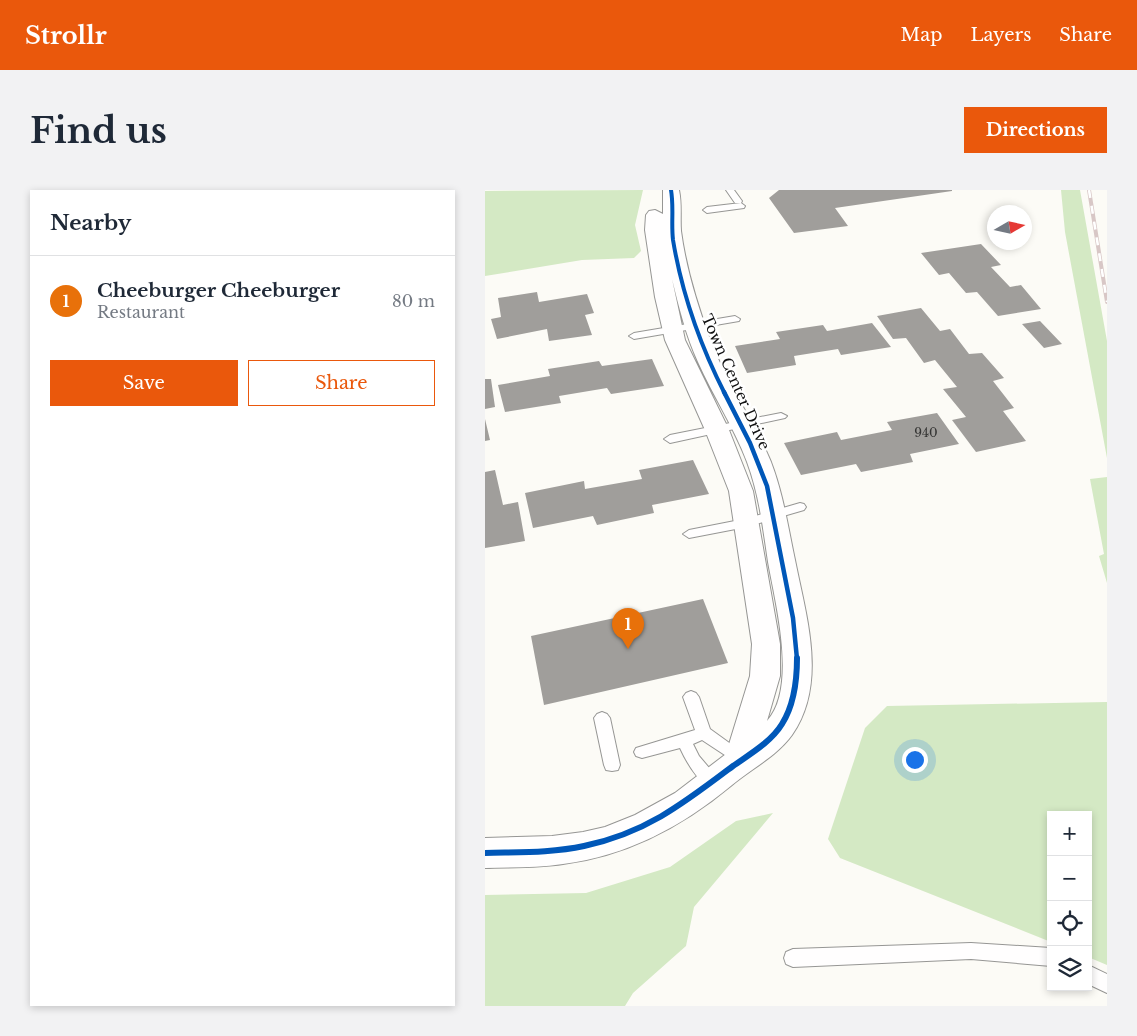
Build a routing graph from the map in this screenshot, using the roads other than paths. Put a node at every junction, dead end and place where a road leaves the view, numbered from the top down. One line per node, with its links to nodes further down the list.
1 (669, 190): 5 (street, Town Center Drive)
2 (730, 190): 3 (lane)
3 (707, 210)
4 (735, 319): 5 (lane)
5 (684, 328): 6 (lane); 8 (street, Town Center Drive); 9 (street, Town Center Drive)
6 (634, 336)
7 (781, 416): 8 (lane)
8 (741, 424): 9 (lane); 12 (street, Town Center Drive)
9 (717, 430): 10 (lane); 13 (street, Town Center Drive)
10 (670, 439)
11 (800, 508): 12 (lane)
12 (773, 516): 13 (lane); 20 (street, Town Center Drive)
13 (746, 523): 14 (lane); 20 (street, Town Center Drive)
14 (689, 534)
15 (691, 697): 17 (lane)
16 (602, 718): 21 (lane)
17 (704, 733): 18 (lane); 20 (lane)
18 (684, 741): 19 (lane); 22 (lane)
19 (642, 752)
20 (740, 759): 22 (street, Town Center Drive)
21 (611, 765)
22 (713, 783): 23 (street, Town Center Drive)
23 (485, 853)
24 (1047, 957): 25 (lane)
25 (793, 958)
26 (1092, 976): 27 (lane)
27 (1107, 984)

